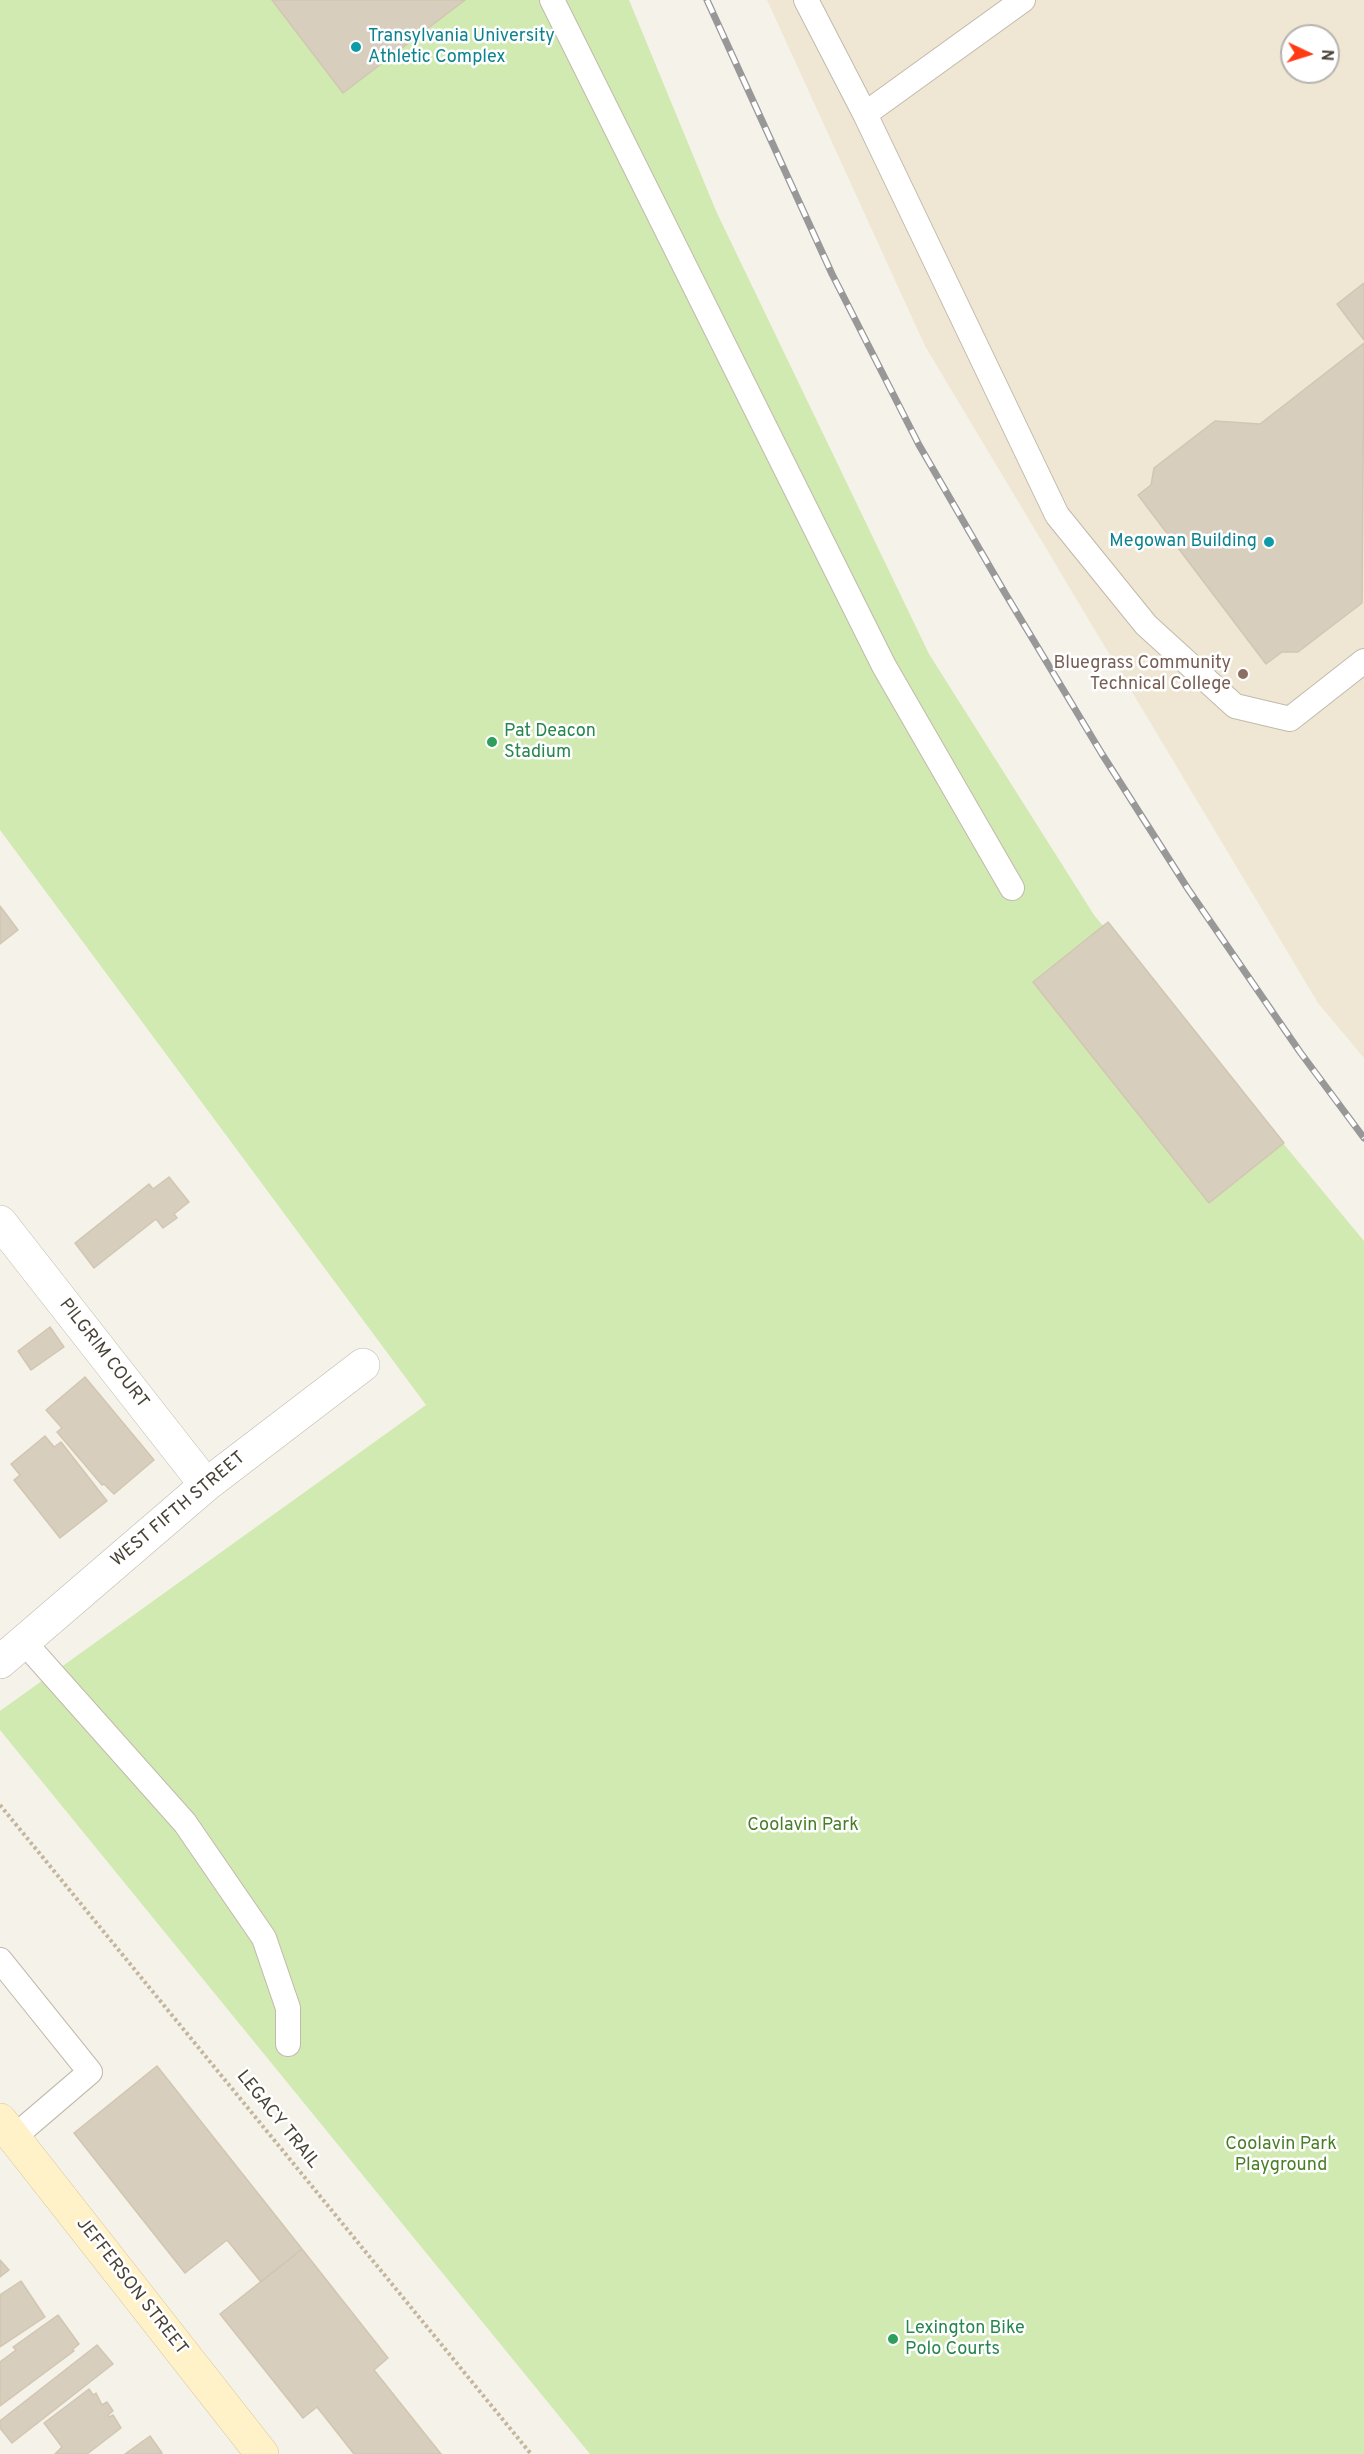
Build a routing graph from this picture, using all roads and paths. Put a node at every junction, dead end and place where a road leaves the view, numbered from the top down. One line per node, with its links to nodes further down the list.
1 (552, 0): 6 (lane)
2 (806, 0): 4 (lane)
3 (1023, 0): 4 (lane)
4 (865, 114): 5 (lane)
5 (1364, 661)
6 (1012, 888)
7 (0, 1222): 9 (street, PILGRIM COURT)
8 (363, 1365): 9 (street, WEST FIFTH STREET)
9 (206, 1485): 10 (street, WEST FIFTH STREET)
10 (12, 1652): 13 (lane)
11 (0, 1804): 16 (path, LEGACY TRAIL)
12 (0, 1960): 14 (lane)
13 (288, 2044)
14 (7, 2128): 15 (street, JEFFERSON STREET)
15 (262, 2454)
16 (531, 2454)

